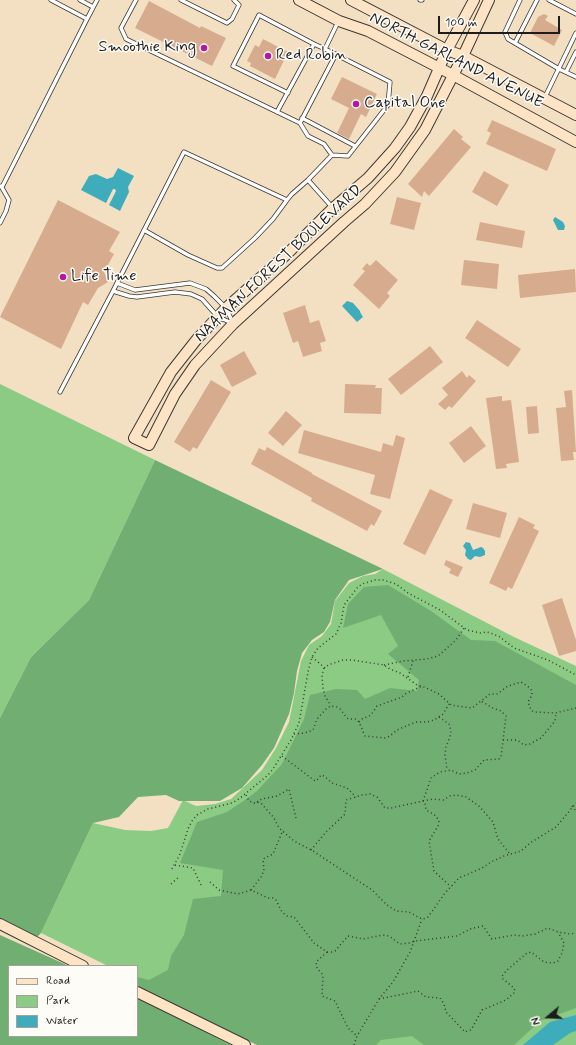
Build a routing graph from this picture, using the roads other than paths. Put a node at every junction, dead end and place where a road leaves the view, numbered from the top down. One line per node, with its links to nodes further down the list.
1 (51, 0): 16 (lane)
2 (80, 0): 14 (lane)
3 (97, 0): 14 (lane)
4 (136, 0): 33 (lane)
5 (181, 0): 6 (lane)
6 (234, 0)
7 (299, 0): 17 (street, NORTH GARLAND AVENUE)
8 (351, 0): 22 (street, NORTH GARLAND AVENUE)
9 (474, 0): 22 (street, NAAMAN FOREST BOULEVARD)
10 (489, 0): 25 (street, NAAMAN FOREST BOULEVARD)
11 (520, 0): 20 (lane)
12 (537, 0): 20 (lane)
13 (549, 0): 15 (lane)
14 (93, 7): 16 (lane)
15 (576, 14)
16 (87, 19): 41 (lane)
17 (339, 20): 21 (lane); 26 (street, NORTH GARLAND AVENUE)
18 (576, 33): 27 (lane)
19 (314, 44): 21 (lane); 31 (lane); 31 (lane)
20 (515, 44): 27 (lane)
21 (325, 49): 24 (lane)
22 (447, 50): 25 (street, NORTH GARLAND AVENUE); 26 (street, NAAMAN FOREST BOULEVARD)
23 (576, 52): 28 (lane)
24 (336, 54): 35 (lane); 38 (lane)
25 (463, 56): 29 (street, NAAMAN FOREST BOULEVARD); 32 (street, NORTH GARLAND AVENUE)
26 (440, 68): 29 (street, NORTH GARLAND AVENUE); 43 (street, NAAMAN FOREST BOULEVARD)
27 (559, 69): 28 (lane); 32 (lane)
28 (566, 72): 30 (lane)
29 (453, 75): 37 (street, NORTH GARLAND AVENUE); 44 (street, NAAMAN FOREST BOULEVARD)
30 (576, 77)
31 (288, 93): 33 (lane)
32 (544, 98): 34 (street, NORTH GARLAND AVENUE)
33 (278, 112): 36 (lane)
34 (576, 115)
35 (302, 118): 36 (lane); 38 (lane)
36 (300, 123): 39 (lane)
37 (576, 142)
38 (355, 146): 39 (lane)
39 (332, 155): 40 (lane)
40 (308, 180): 42 (lane); 43 (lane)
41 (1, 186): 45 (lane)
42 (288, 200): 46 (lane); 46 (lane)
43 (333, 208): 44 (street); 49 (street, NAAMAN FOREST BOULEVARD)
44 (344, 222): 51 (street, NAAMAN FOREST BOULEVARD)
45 (0, 223)
46 (144, 230): 47 (lane)
47 (116, 283): 48 (lane); 49 (lane)
48 (112, 291): 50 (lane); 52 (lane)
49 (226, 308): 50 (street, NAAMAN FOREST BOULEVARD); 51 (lane)
50 (218, 316): 51 (lane); 51 (street, NAAMAN FOREST BOULEVARD)
51 (233, 324)
52 (60, 392)
53 (0, 924): 54 (street)
54 (81, 965)
55 (138, 992): 56 (street)
56 (245, 1045)

